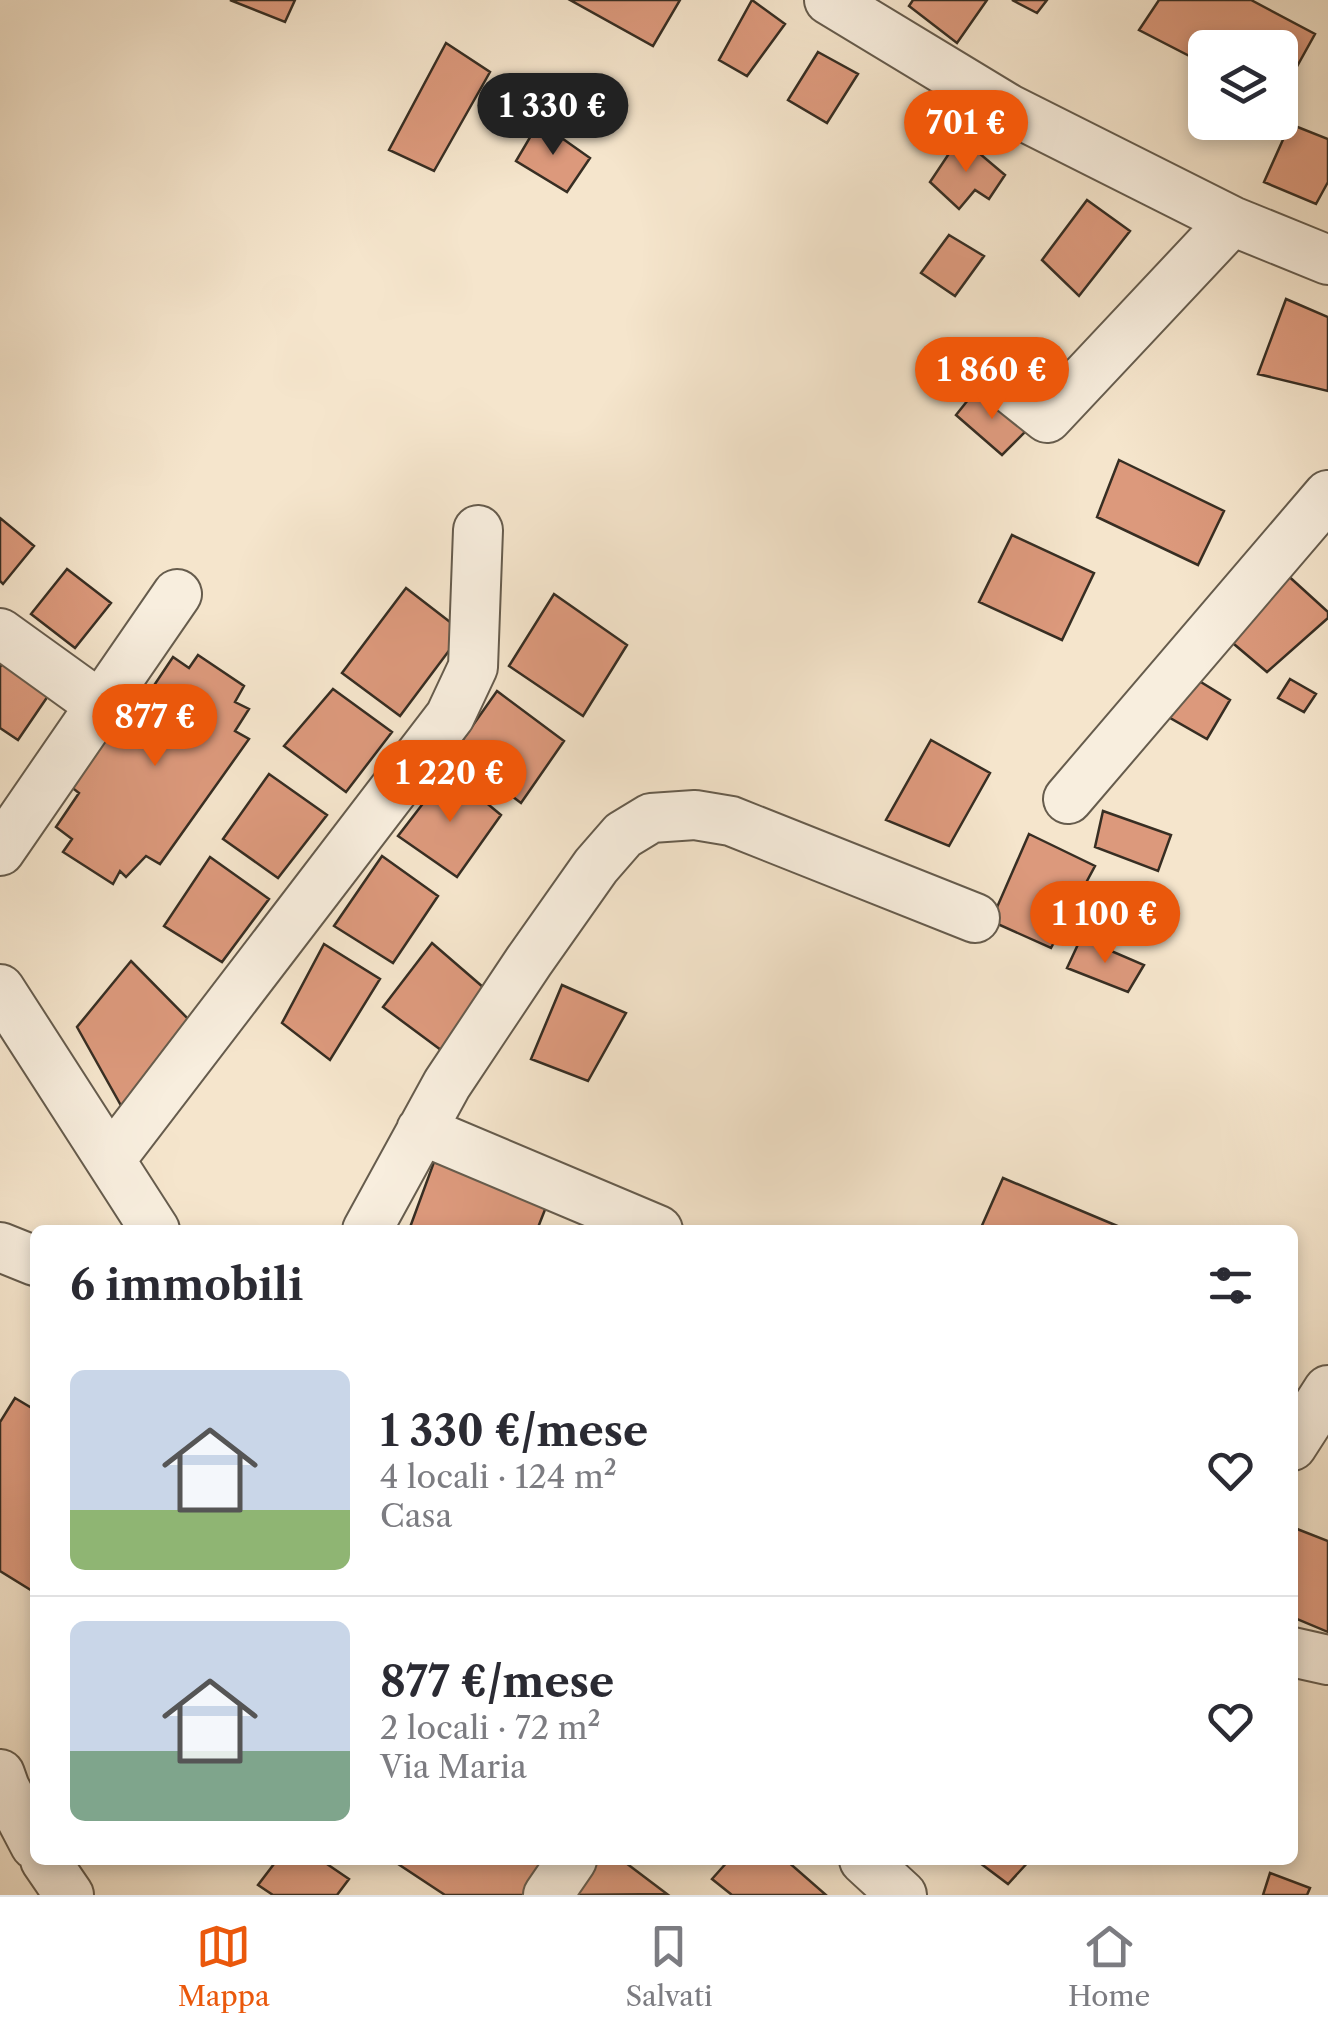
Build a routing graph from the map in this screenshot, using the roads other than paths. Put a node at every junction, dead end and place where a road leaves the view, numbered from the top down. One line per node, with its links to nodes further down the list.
1 (828, 0): 2 (street)
2 (1232, 222): 3 (street); 4 (street)
3 (1328, 260)
4 (994, 375)
5 (1328, 495): 10 (street)
6 (478, 530): 15 (street)
7 (177, 594): 9 (street)
8 (0, 633): 9 (street)
9 (100, 706): 11 (street)
10 (1068, 799)
11 (0, 851)
12 (975, 918): 14 (street)
13 (0, 989): 15 (street)
14 (421, 1130): 16 (street); 18 (street)
15 (112, 1159): 17 (street)
16 (580, 1214): 19 (street)
17 (152, 1225)
18 (370, 1225)
19 (634, 1225)
20 (0, 1247): 21 (street)
21 (30, 1259)
22 (1328, 1390): 23 (street)
23 (1298, 1437)
24 (1298, 1653): 25 (street)
25 (1328, 1660)
26 (0, 1774): 27 (street)
27 (30, 1836)
28 (48, 1865): 31 (street)
29 (569, 1865): 32 (street)
30 (869, 1865): 33 (street)
31 (69, 1895)
32 (548, 1895)
33 (902, 1895)

